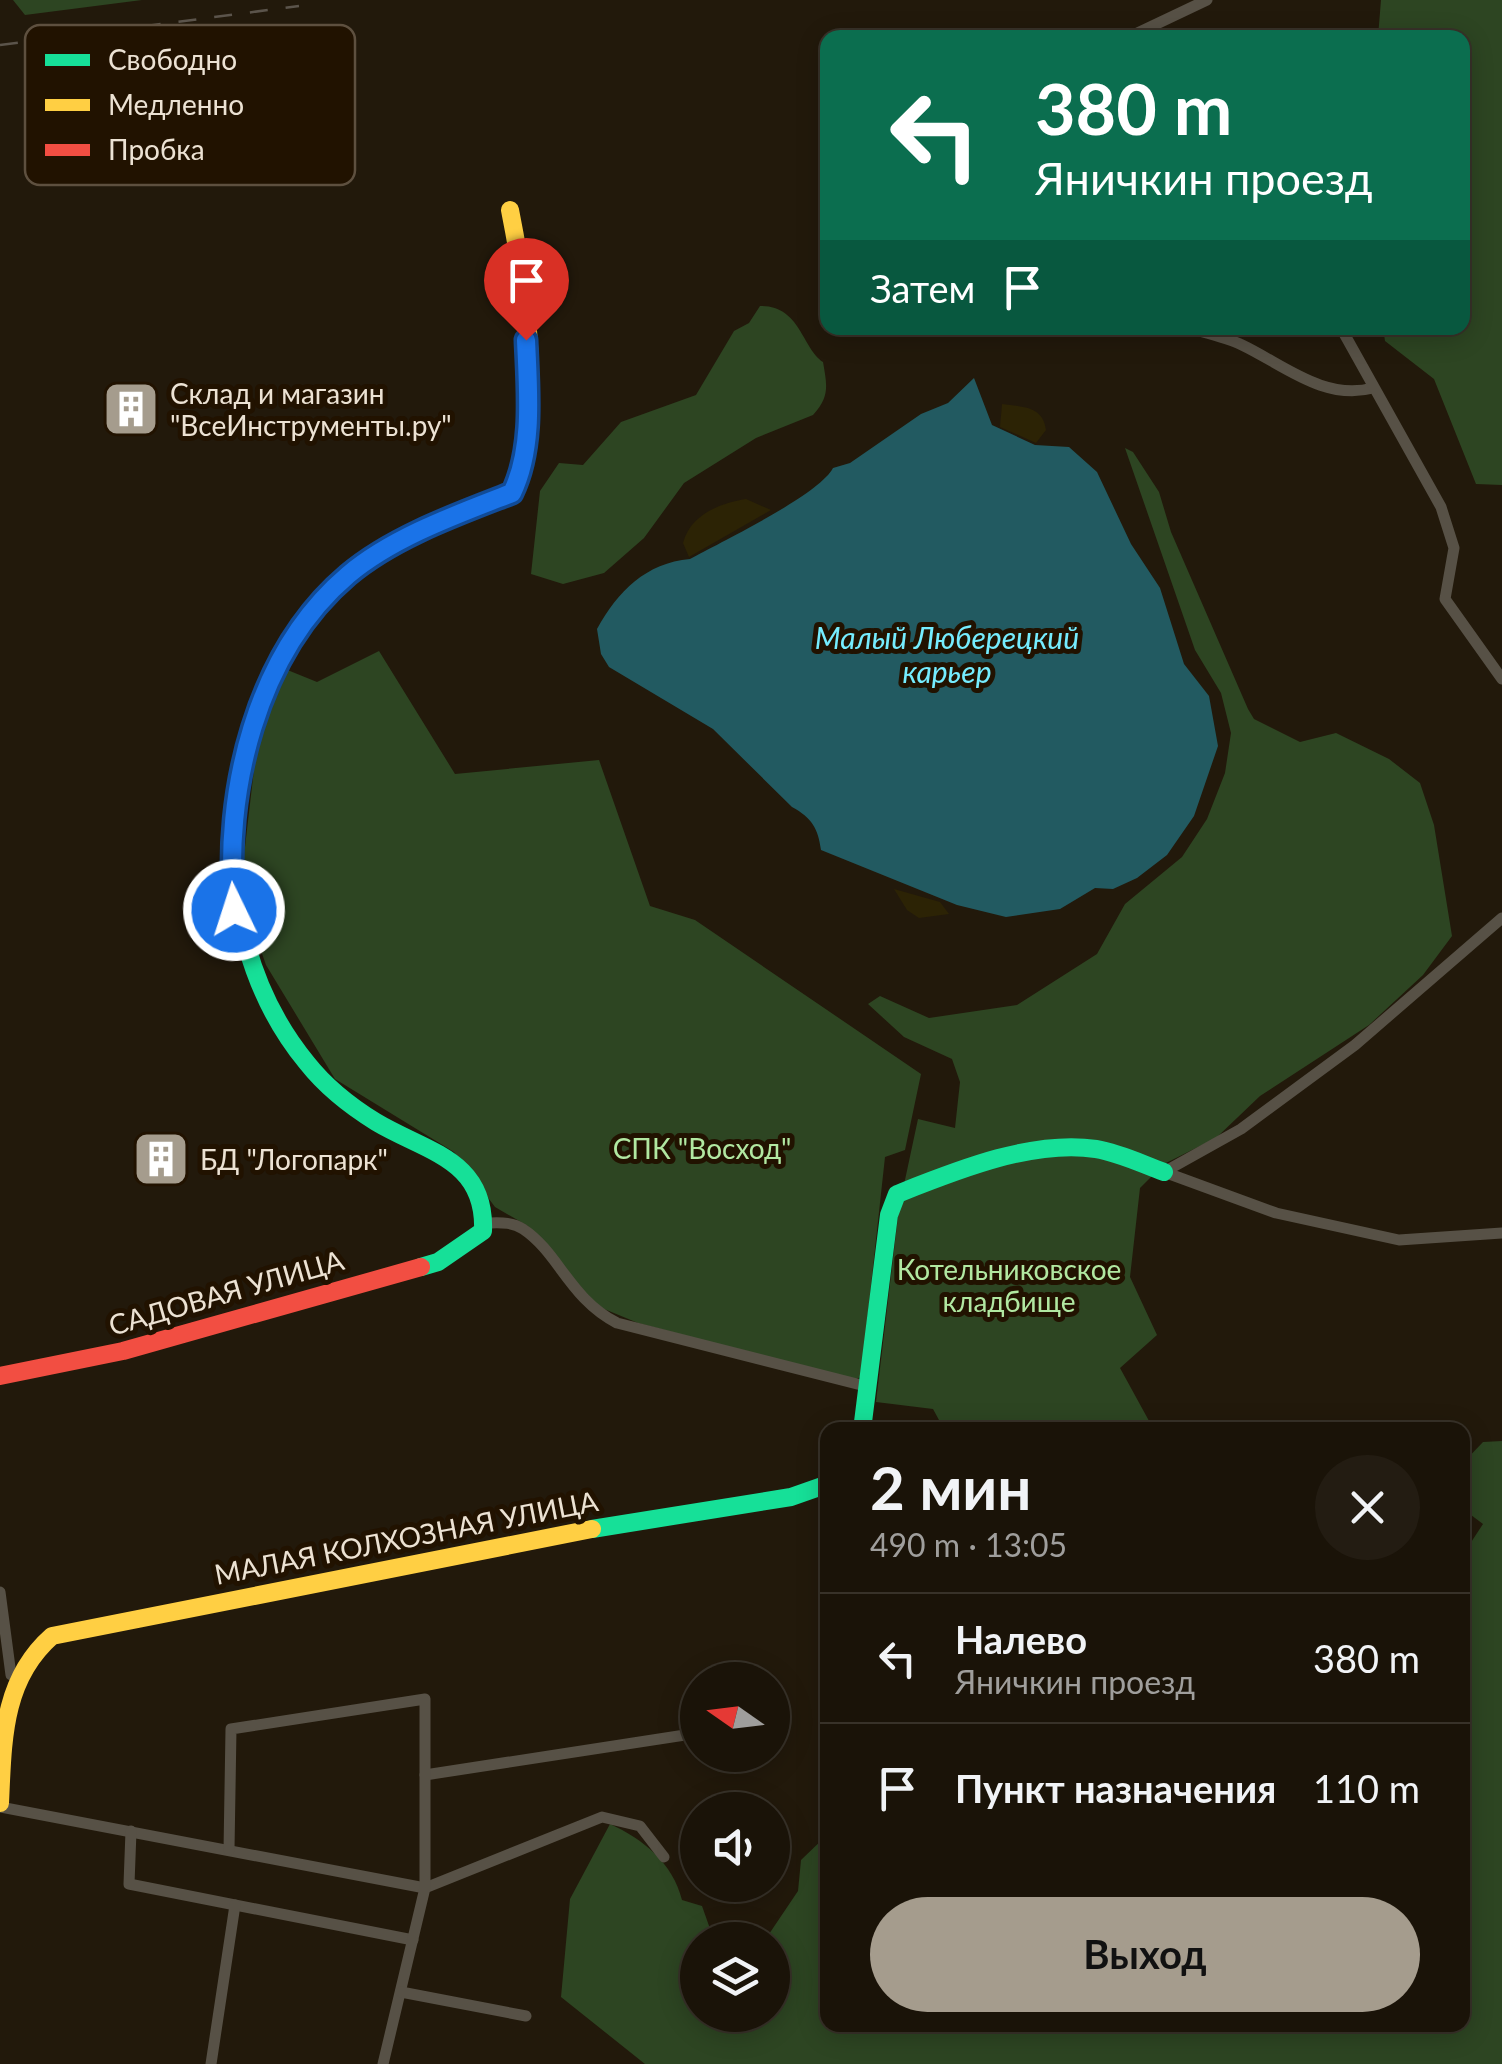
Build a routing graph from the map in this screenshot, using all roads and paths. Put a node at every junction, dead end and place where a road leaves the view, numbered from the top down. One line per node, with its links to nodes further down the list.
1 (1207, 0): 2 (street)
2 (1143, 30)
3 (510, 210): 10 (street)
4 (1212, 335): 6 (street)
5 (1344, 335): 6 (street)
6 (1373, 388): 7 (street)
7 (1502, 679)
8 (1502, 918): 9 (street)
9 (1164, 1172): 11 (street); 13 (street)
10 (484, 1222): 12 (street, САДОВАЯ УЛИЦА); 13 (street)
11 (1502, 1234)
12 (0, 1376)
13 (869, 1387): 14 (street)
14 (863, 1422)
15 (820, 1487): 17 (street, МАЛАЯ КОЛХОЗНАЯ УЛИЦА)
16 (0, 1592): 17 (street)
17 (11, 1675): 20 (street)
18 (680, 1737): 19 (street)
19 (426, 1775): 22 (street); 24 (street)
20 (0, 1805): 21 (street)
21 (131, 1832): 22 (street); 25 (street)
22 (229, 1850): 24 (street)
23 (664, 1857): 24 (street)
24 (425, 1888): 26 (street)
25 (236, 1904): 26 (street); 29 (street)
26 (413, 1940): 27 (street)
27 (400, 1992): 28 (street); 30 (street)
28 (526, 2016)
29 (211, 2064)
30 (383, 2064)

